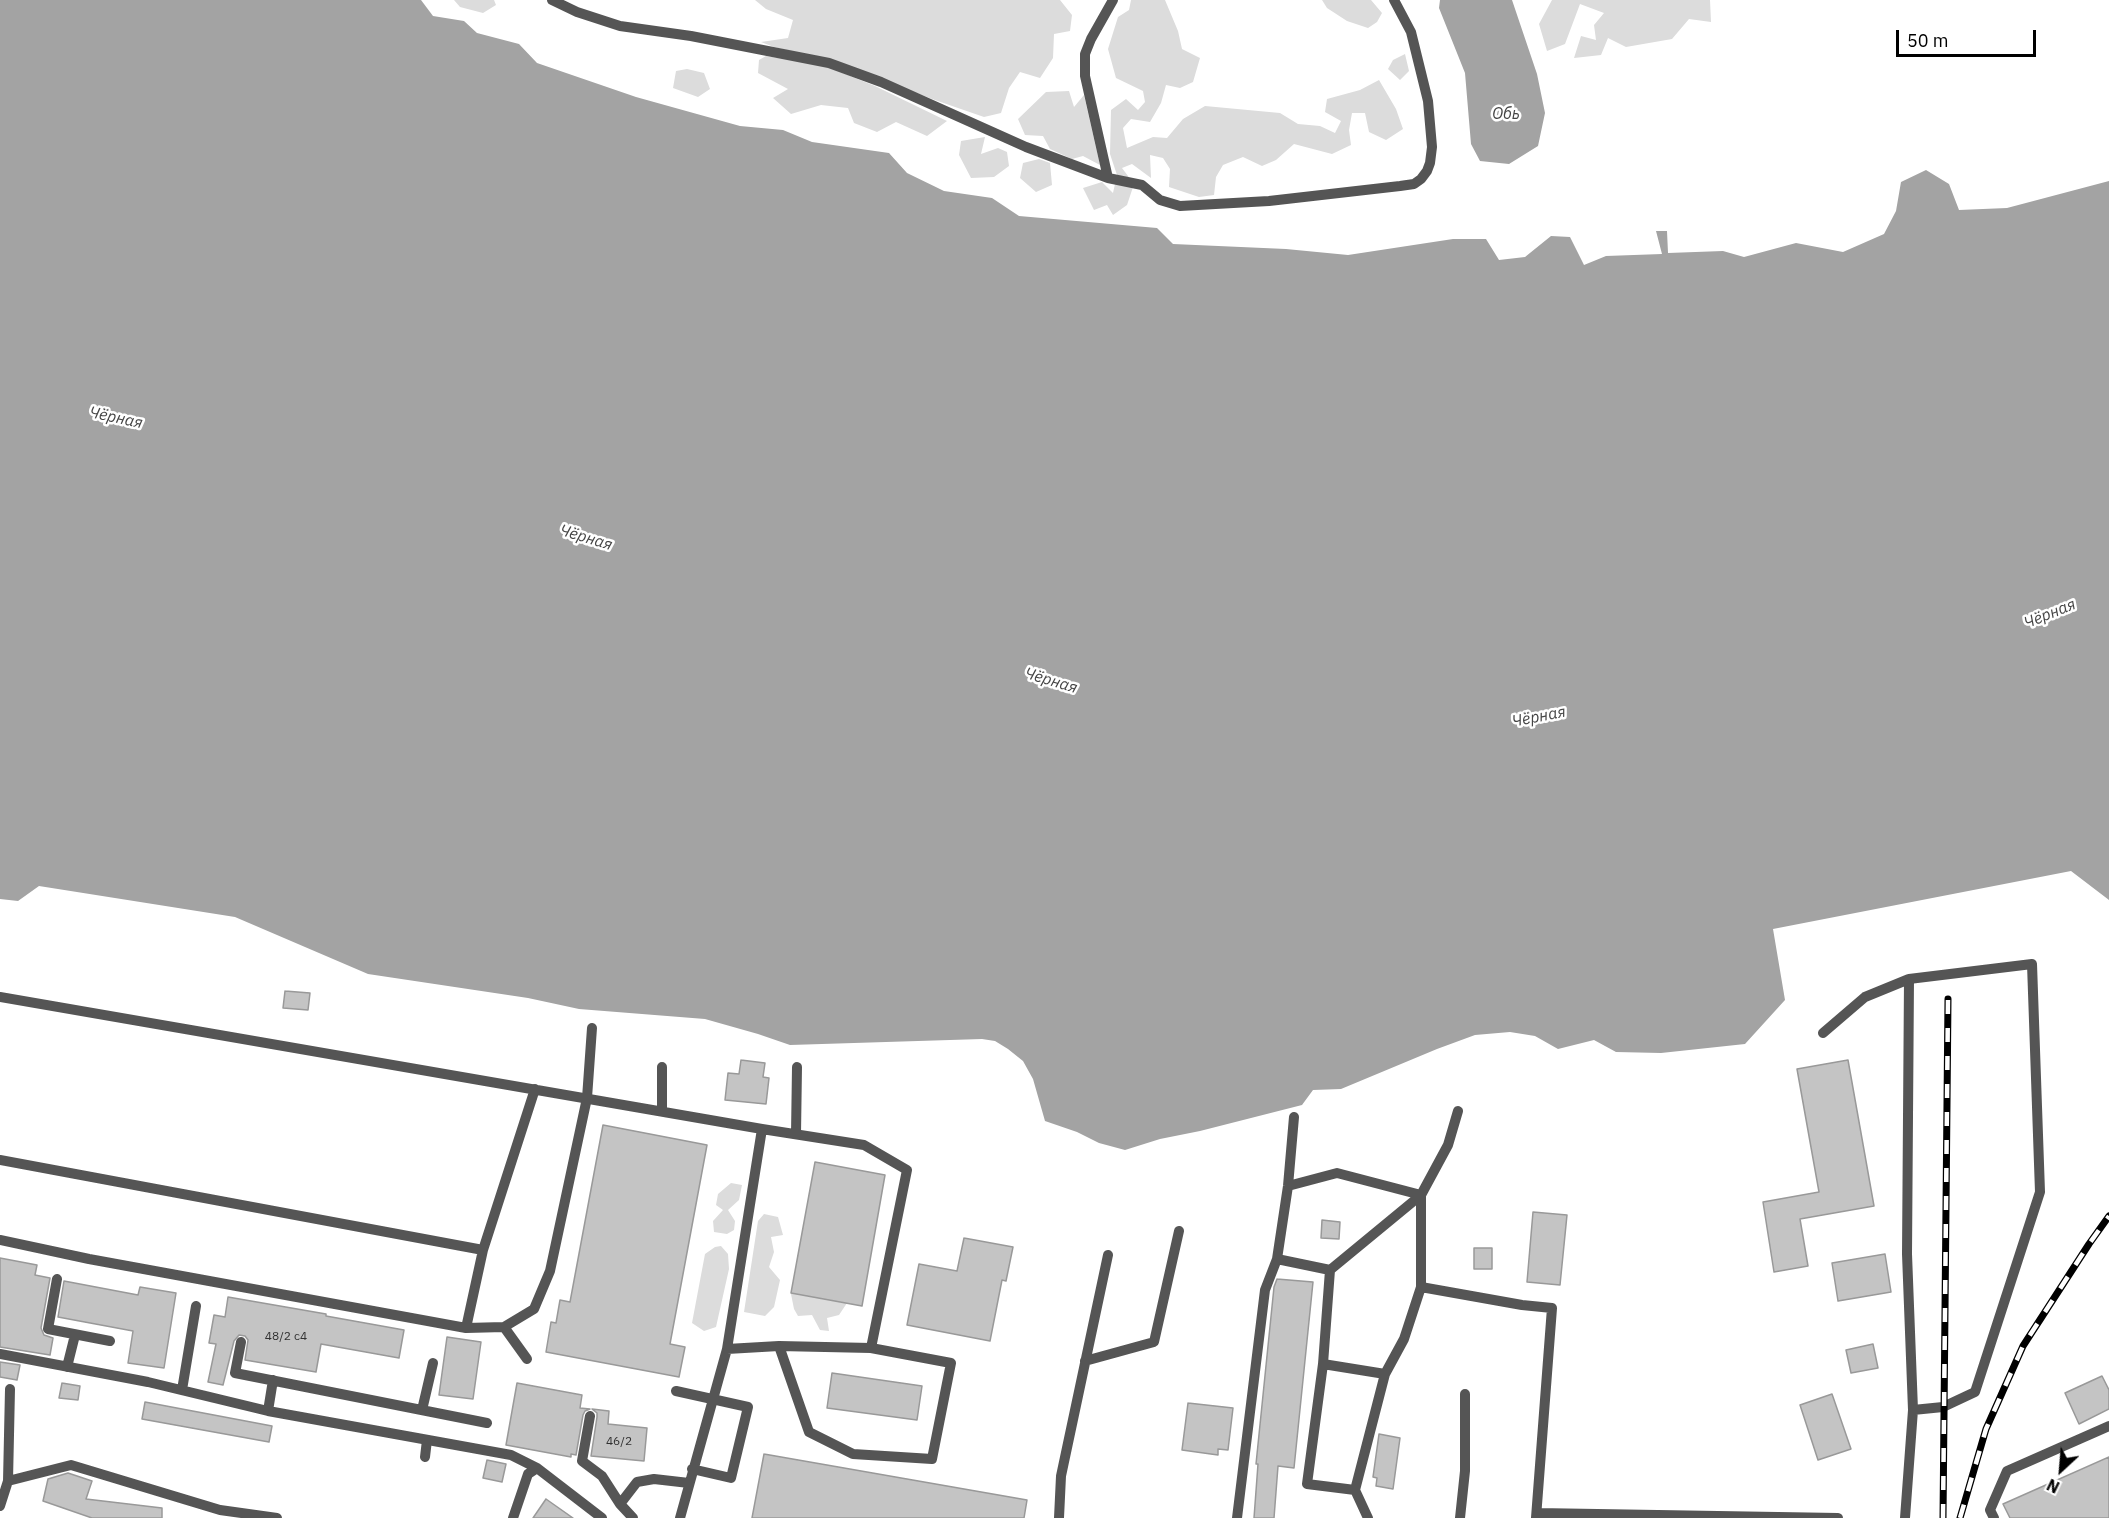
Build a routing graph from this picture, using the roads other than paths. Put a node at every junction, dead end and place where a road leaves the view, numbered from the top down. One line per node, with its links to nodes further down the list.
1 (552, 0): 4 (lane)
2 (1113, 0): 4 (lane)
3 (1394, 0): 4 (lane)
4 (1108, 178)
5 (1909, 979): 8 (lane); 52 (lane); 52 (lane)
6 (0, 996): 11 (lane)
7 (592, 1028): 12 (lane)
8 (1823, 1033)
9 (662, 1067): 13 (lane)
10 (797, 1067): 17 (lane)
11 (535, 1089): 12 (lane); 23 (lane)
12 (587, 1098): 13 (lane); 30 (lane)
13 (662, 1111): 16 (lane)
14 (1458, 1111): 20 (lane)
15 (1294, 1118): 19 (lane)
16 (762, 1129): 17 (lane); 37 (lane)
17 (796, 1134): 36 (lane)
18 (0, 1160): 23 (lane)
19 (1288, 1186): 20 (lane); 25 (lane)
20 (1421, 1195): 26 (lane); 28 (lane)
21 (1179, 1231): 40 (lane)
22 (0, 1240): 31 (lane)
23 (483, 1250): 31 (lane)
24 (1108, 1255): 40 (lane)
25 (1277, 1259): 26 (lane); 74 (lane)
26 (1330, 1270): 42 (lane)
27 (57, 1279): 32 (lane)
28 (1421, 1287): 44 (lane); 67 (lane)
29 (196, 1306): 47 (lane)
30 (504, 1327): 31 (lane); 39 (lane)
31 (466, 1328)
32 (75, 1335): 33 (lane); 43 (lane)
33 (110, 1341)
34 (241, 1342): 45 (lane)
35 (779, 1346): 36 (lane); 36 (lane); 37 (lane)
36 (871, 1348)
37 (727, 1349): 50 (lane)
38 (0, 1354): 43 (lane)
39 (527, 1359)
40 (1085, 1361): 73 (lane)
41 (433, 1363): 51 (lane)
42 (1323, 1364): 44 (lane); 63 (lane)
43 (68, 1367): 47 (lane)
44 (1385, 1374): 63 (lane)
45 (273, 1380): 51 (lane); 53 (lane)
46 (10, 1389): 61 (lane)
47 (182, 1390): 53 (lane)
48 (676, 1391): 50 (lane)
49 (1466, 1394): 76 (lane)
50 (712, 1400): 60 (lane); 60 (lane)
51 (422, 1410): 55 (lane)
52 (1913, 1410): 78 (lane)
53 (268, 1411): 57 (lane)
54 (590, 1416): 64 (lane)
55 (487, 1423)
56 (2109, 1426): 79 (lane)
57 (428, 1440): 58 (lane); 59 (lane)
58 (425, 1457)
59 (537, 1468): 69 (lane); 70 (lane)
60 (692, 1469): 62 (lane)
61 (8, 1480): 65 (lane); 66 (lane)
62 (689, 1483): 64 (lane); 72 (lane)
63 (1355, 1490): 75 (lane)
64 (620, 1504): 71 (lane)
65 (0, 1506)
66 (221, 1514): 68 (lane)
67 (1537, 1516): 77 (lane)
68 (277, 1518)
69 (513, 1518)
70 (602, 1518)
71 (633, 1518)
72 (680, 1518)
73 (1059, 1518)
74 (1237, 1518)
75 (1368, 1518)
76 (1460, 1518)
77 (1838, 1518)
78 (1905, 1518)
79 (1994, 1518)

